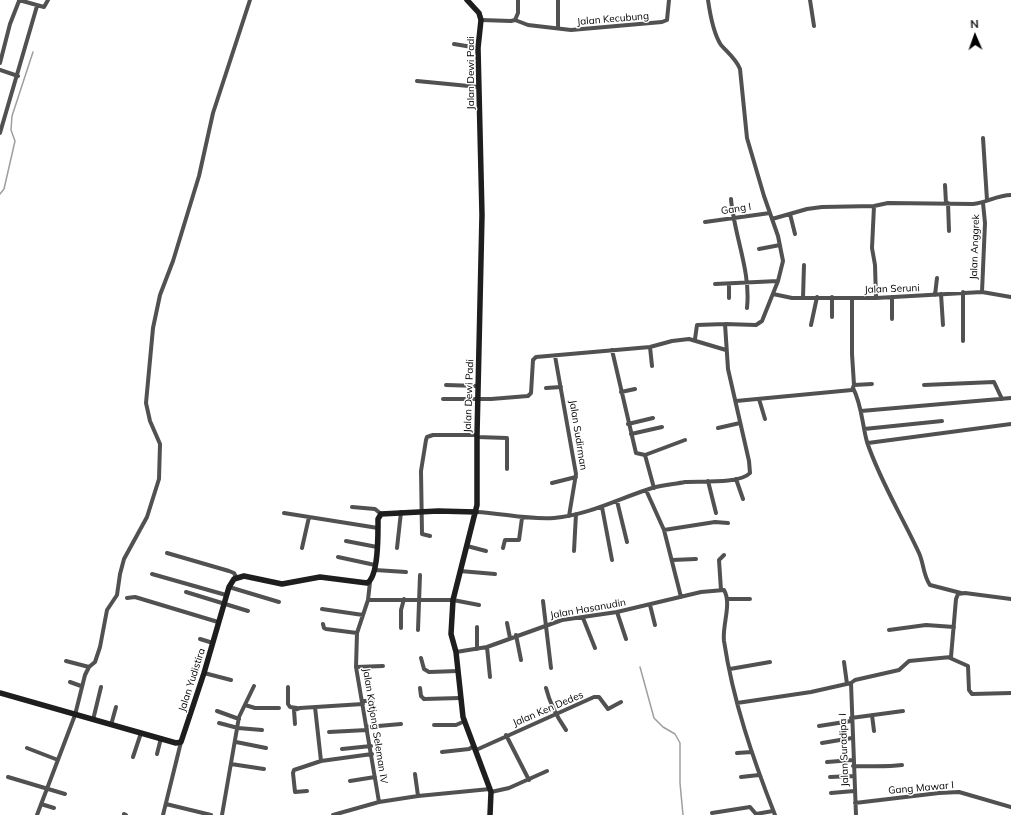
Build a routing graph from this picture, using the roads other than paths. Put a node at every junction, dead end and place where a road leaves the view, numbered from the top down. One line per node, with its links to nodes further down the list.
1 (19, 0): 10 (street); 18 (street)
2 (48, 0): 11 (street)
3 (250, 0): 202 (street)
4 (467, 0): 12 (street)
5 (518, 0): 13 (street)
6 (558, 0): 15 (street)
7 (669, 0): 15 (street, Jalan Kecubung)
8 (708, 0): 32 (street)
9 (810, 0): 14 (street)
10 (27, 1): 11 (street)
11 (37, 6): 20 (street)
12 (481, 20): 13 (street, Jalan Kecubung); 17 (street, Jalan Dewi Padi)
13 (515, 20): 15 (street, Jalan Kecubung)
14 (814, 26)
15 (558, 28)
16 (454, 44): 17 (street)
17 (478, 48): 22 (street, Jalan Dewi Padi)
18 (0, 63)
19 (0, 70): 20 (street)
20 (18, 76): 23 (street)
21 (417, 81): 22 (street)
22 (479, 87): 76 (street, Jalan Dewi Padi)
23 (0, 133)
24 (983, 138): 28 (street)
25 (945, 185): 29 (street)
26 (1011, 195): 28 (street)
27 (731, 199): 34 (street)
28 (987, 200): 30 (street)
29 (947, 203): 30 (street); 31 (street); 37 (street)
30 (983, 203): 48 (street, Jalan Anggrek)
31 (874, 206): 33 (street); 59 (street)
32 (770, 213): 34 (street, Gang I); 35 (street)
33 (790, 214): 35 (street); 38 (street)
34 (733, 218): 36 (street, Gang I); 44 (street)
35 (772, 219): 39 (street)
36 (705, 222)
37 (949, 231)
38 (795, 234)
39 (780, 245): 40 (street); 43 (street)
40 (759, 249)
41 (804, 265): 57 (street)
42 (937, 278): 51 (street)
43 (778, 280): 44 (street); 49 (street)
44 (747, 282): 46 (street); 60 (street)
45 (715, 284): 46 (street)
46 (729, 284): 56 (street)
47 (963, 292): 48 (street, Jalan Seruni); 50 (street, Jalan Seruni); 67 (street)
48 (982, 292): 55 (street, Jalan Seruni)
49 (773, 294): 57 (street, Jalan Seruni); 63 (street)
50 (941, 294): 51 (street, Jalan Seruni); 65 (street)
51 (935, 295): 54 (street, Jalan Seruni)
52 (817, 297): 53 (street, Jalan Seruni); 57 (street, Jalan Seruni); 64 (street)
53 (832, 297): 58 (street, Jalan Seruni); 61 (street)
54 (892, 297): 59 (street, Jalan Seruni); 62 (street)
55 (1011, 297)
56 (729, 298)
57 (803, 298)
58 (852, 298): 59 (street, Jalan Seruni); 77 (street)
59 (876, 298)
60 (746, 308)
61 (832, 317)
62 (892, 319)
63 (725, 324): 66 (street); 70 (street)
64 (812, 325)
65 (943, 325)
66 (695, 339): 68 (street); 70 (street)
67 (963, 341)
68 (650, 346): 69 (street); 72 (street)
69 (612, 350): 71 (street); 81 (street)
70 (726, 350): 86 (street)
71 (555, 356): 78 (street, Jalan Sudirman); 84 (street)
72 (652, 366)
73 (872, 384): 77 (street)
74 (446, 385): 76 (street)
75 (924, 385): 87 (street)
76 (478, 386): 84 (street, Jalan Dewi Padi)
77 (854, 386): 85 (street); 88 (street)
78 (561, 387): 79 (street); 104 (street, Jalan Sudirman)
79 (546, 388)
80 (635, 389): 81 (street)
81 (621, 392): 93 (street)
82 (1011, 398): 87 (street)
83 (443, 399): 84 (street)
84 (478, 399): 99 (street, Jalan Dewi Padi)
85 (759, 399): 86 (street); 90 (street)
86 (736, 400): 92 (street)
87 (1002, 400): 88 (street)
88 (861, 411): 97 (street)
89 (654, 418): 93 (street)
90 (764, 419)
91 (942, 421): 97 (street)
92 (740, 423): 96 (street); 105 (street)
93 (628, 424): 98 (street)
94 (1011, 424): 101 (street)
95 (662, 427): 98 (street)
96 (718, 428)
97 (864, 429): 101 (street)
98 (631, 434): 102 (street)
99 (477, 436): 103 (street); 115 (street); 116 (street, Jalan Dewi Padi)
100 (685, 440): 102 (street)
101 (868, 443): 154 (street)
102 (645, 455): 108 (street)
103 (507, 469)
104 (576, 477): 107 (street); 121 (street, Jalan Sudirman)
105 (736, 479): 106 (street); 110 (street)
106 (708, 481): 108 (street); 118 (street)
107 (552, 483)
108 (654, 488): 109 (street)
109 (646, 490): 111 (street); 126 (street)
110 (743, 500)
111 (617, 501): 113 (street); 129 (street)
112 (352, 507): 119 (street)
113 (602, 507): 120 (street); 141 (street)
114 (400, 512): 115 (street); 119 (street); 133 (street)
115 (421, 512): 116 (street); 127 (street)
116 (476, 512): 123 (street); 130 (street, Jalan Dewi Padi)
117 (284, 513): 122 (street)
118 (716, 513)
119 (381, 514): 125 (street)
120 (576, 514): 121 (street); 135 (street)
121 (569, 516): 123 (street)
122 (309, 517): 125 (street); 132 (street)
123 (522, 518): 134 (street)
124 (728, 523): 126 (street)
125 (378, 528): 131 (street)
126 (664, 530): 142 (street)
127 (430, 536)
128 (346, 541): 131 (street)
129 (627, 542)
130 (467, 546): 136 (street); 144 (street, Jalan Dewi Padi)
131 (377, 547): 143 (street)
132 (302, 548)
133 (397, 548)
134 (503, 548)
135 (574, 551)
136 (486, 552)
137 (168, 553): 149 (street)
138 (724, 555): 152 (street)
139 (338, 557): 143 (street)
140 (696, 559): 142 (street)
141 (612, 560)
142 (672, 560): 156 (street)
143 (375, 567): 145 (street); 150 (street)
144 (460, 571): 147 (street); 164 (street, Jalan Dewi Padi)
145 (406, 572)
146 (152, 574): 155 (street)
147 (495, 574)
148 (420, 575): 158 (street)
149 (236, 577): 150 (street); 151 (street, Jalan Yudistira)
150 (370, 582): 162 (street, Jalan Katjong Seleman IV)
151 (229, 587): 155 (street, Jalan Yudistira); 166 (street)
152 (723, 590): 156 (street, Jalan Hasanudin); 159 (street)
153 (186, 592): 167 (street)
154 (961, 593): 161 (street); 181 (street)
155 (226, 595): 167 (street, Jalan Yudistira)
156 (681, 597): 169 (street, Jalan Hasanudin)
157 (127, 598): 175 (street)
158 (419, 599): 163 (street); 164 (street); 183 (street)
159 (727, 599): 160 (street); 205 (street)
160 (750, 599)
161 (1011, 599)
162 (368, 600): 163 (street); 173 (street, Jalan Katjong Seleman IV)
163 (404, 600): 182 (street)
164 (453, 600): 168 (street); 194 (street, Jalan Dewi Padi)
165 (542, 601): 178 (street)
166 (279, 602)
167 (223, 604): 171 (street); 175 (street, Jalan Yudistira)
168 (479, 605)
169 (650, 605): 172 (street, Jalan Hasanudin); 179 (street)
170 (322, 609): 173 (street)
171 (248, 611)
172 (617, 612): 174 (street, Jalan Hasanudin); 189 (street)
173 (363, 615): 185 (street, Jalan Katjong Seleman IV)
174 (583, 618): 178 (street, Jalan Hasanudin); 192 (street)
175 (218, 622): 190 (street, Jalan Yudistira)
176 (507, 623): 187 (street)
177 (323, 624): 185 (street)
178 (546, 625): 186 (street, Jalan Hasanudin); 204 (street)
179 (655, 625)
180 (477, 627): 193 (street)
181 (954, 627): 184 (street); 196 (street)
182 (401, 628)
183 (418, 630)
184 (889, 630)
185 (357, 632): 203 (street, Jalan Katjong Seleman IV)
186 (516, 635): 187 (street, Jalan Hasanudin); 197 (street)
187 (510, 638): 191 (street, Jalan Hasanudin)
188 (200, 639): 190 (street)
189 (626, 639)
190 (213, 643): 207 (street, Jalan Yudistira)
191 (488, 647): 193 (street, Jalan Hasanudin); 208 (street)
192 (595, 648)
193 (477, 649): 194 (street, Jalan Hasanudin)
194 (456, 652): 206 (street, Jalan Dewi Padi)
195 (421, 658): 206 (street)
196 (950, 658): 211 (street); 219 (street)
197 (521, 660)
198 (66, 661): 202 (street)
199 (770, 662): 205 (street)
200 (844, 662): 211 (street, Jalan Suradipa I)
201 (383, 666): 203 (street)
202 (89, 667): 212 (street)
203 (356, 667): 223 (street, Jalan Katjong Seleman IV)
204 (551, 668)
205 (730, 669): 224 (street)
206 (458, 671): 220 (street, Jalan Dewi Padi)
207 (204, 673): 209 (street); 255 (street, Jalan Yudistira)
208 (490, 677)
209 (231, 680)
210 (70, 682): 212 (street)
211 (849, 684): 224 (street); 236 (street, Jalan Suradipa I)
212 (81, 686): 232 (street)
213 (254, 686): 225 (street)
214 (100, 687): 237 (street)
215 (288, 687): 229 (street)
216 (420, 688): 220 (street)
217 (546, 688): 233 (street)
218 (0, 693): 232 (street)
219 (1011, 693)
220 (460, 698): 238 (street, Jalan Dewi Padi)
221 (373, 701): 223 (street)
222 (621, 702): 233 (street, Jalan Ken Dedes)
223 (362, 703): 227 (street); 246 (street, Jalan Katjong Seleman IV)
224 (737, 703): 264 (street)
225 (245, 705): 228 (street); 235 (street)
226 (116, 707): 242 (street)
227 (315, 707): 229 (street); 271 (street)
228 (279, 708)
229 (300, 708): 240 (street)
230 (217, 711): 235 (street)
231 (903, 711): 234 (street)
232 (75, 715): 237 (street); 269 (street)
233 (556, 715): 248 (street); 252 (street, Jalan Ken Dedes)
234 (872, 715): 236 (street); 249 (street)
235 (239, 718): 245 (street)
236 (851, 719): 244 (street); 254 (street, Jalan Suradipa I)
237 (93, 720): 242 (street)
238 (465, 721): 243 (street); 261 (street, Jalan Dewi Padi)
239 (219, 723): 245 (street)
240 (295, 724)
241 (401, 724): 246 (street)
242 (110, 725): 251 (street)
243 (434, 725)
244 (820, 726)
245 (238, 728): 247 (street); 256 (street)
246 (367, 728): 250 (street); 258 (street, Jalan Katjong Seleman IV)
247 (262, 730)
248 (566, 730)
249 (874, 731)
250 (328, 732)
251 (141, 733): 253 (street); 268 (street)
252 (506, 735): 261 (street, Jalan Ken Dedes); 285 (street)
253 (161, 738): 255 (street); 266 (street)
254 (852, 738): 257 (street); 270 (street, Jalan Suradipa I)
255 (181, 742): 297 (street)
256 (236, 742): 260 (street); 273 (street)
257 (822, 743)
258 (371, 746): 262 (street); 267 (street, Jalan Katjong Seleman IV)
259 (27, 748): 269 (street)
260 (266, 748)
261 (475, 748): 263 (street, Jalan Ken Dedes); 288 (street, Jalan Dewi Padi)
262 (342, 749)
263 (442, 752)
264 (752, 752): 265 (street); 279 (street)
265 (737, 753)
266 (157, 754)
267 (372, 754): 271 (street); 282 (street, Jalan Katjong Seleman IV)
268 (133, 757)
269 (58, 760): 287 (street)
270 (853, 760): 272 (street); 275 (street, Jalan Suradipa I)
271 (321, 762): 289 (street)
272 (827, 762)
273 (231, 764): 276 (street); 305 (street)
274 (902, 765): 275 (street)
275 (853, 766): 280 (street, Jalan Suradipa I)
276 (264, 770)
277 (547, 771): 285 (street)
278 (415, 774): 293 (street)
279 (759, 775): 283 (street); 301 (street)
280 (854, 776): 284 (street); 290 (street, Jalan Suradipa I)
281 (8, 777): 287 (street)
282 (375, 777): 286 (street); 294 (street, Jalan Katjong Seleman IV)
283 (741, 777)
284 (830, 777)
285 (529, 780): 288 (street)
286 (350, 781)
287 (46, 790): 292 (street); 296 (street)
288 (490, 790): 293 (street); 307 (street)
289 (307, 791)
290 (854, 791): 291 (street); 295 (street, Jalan Suradipa I)
291 (832, 793)
292 (65, 794)
293 (418, 796): 294 (street)
294 (379, 802): 306 (street)
295 (855, 803): 298 (street, Gang Mawar I); 308 (street, Jalan Suradipa I)
296 (41, 804): 299 (street); 302 (street)
297 (166, 804): 303 (street); 304 (street)
298 (1011, 807)
299 (54, 808)
300 (712, 813): 301 (street)
301 (774, 813)
302 (37, 815)
303 (162, 815)
304 (211, 815)
305 (222, 815)
306 (335, 815)
307 (490, 815)
308 (856, 815)

